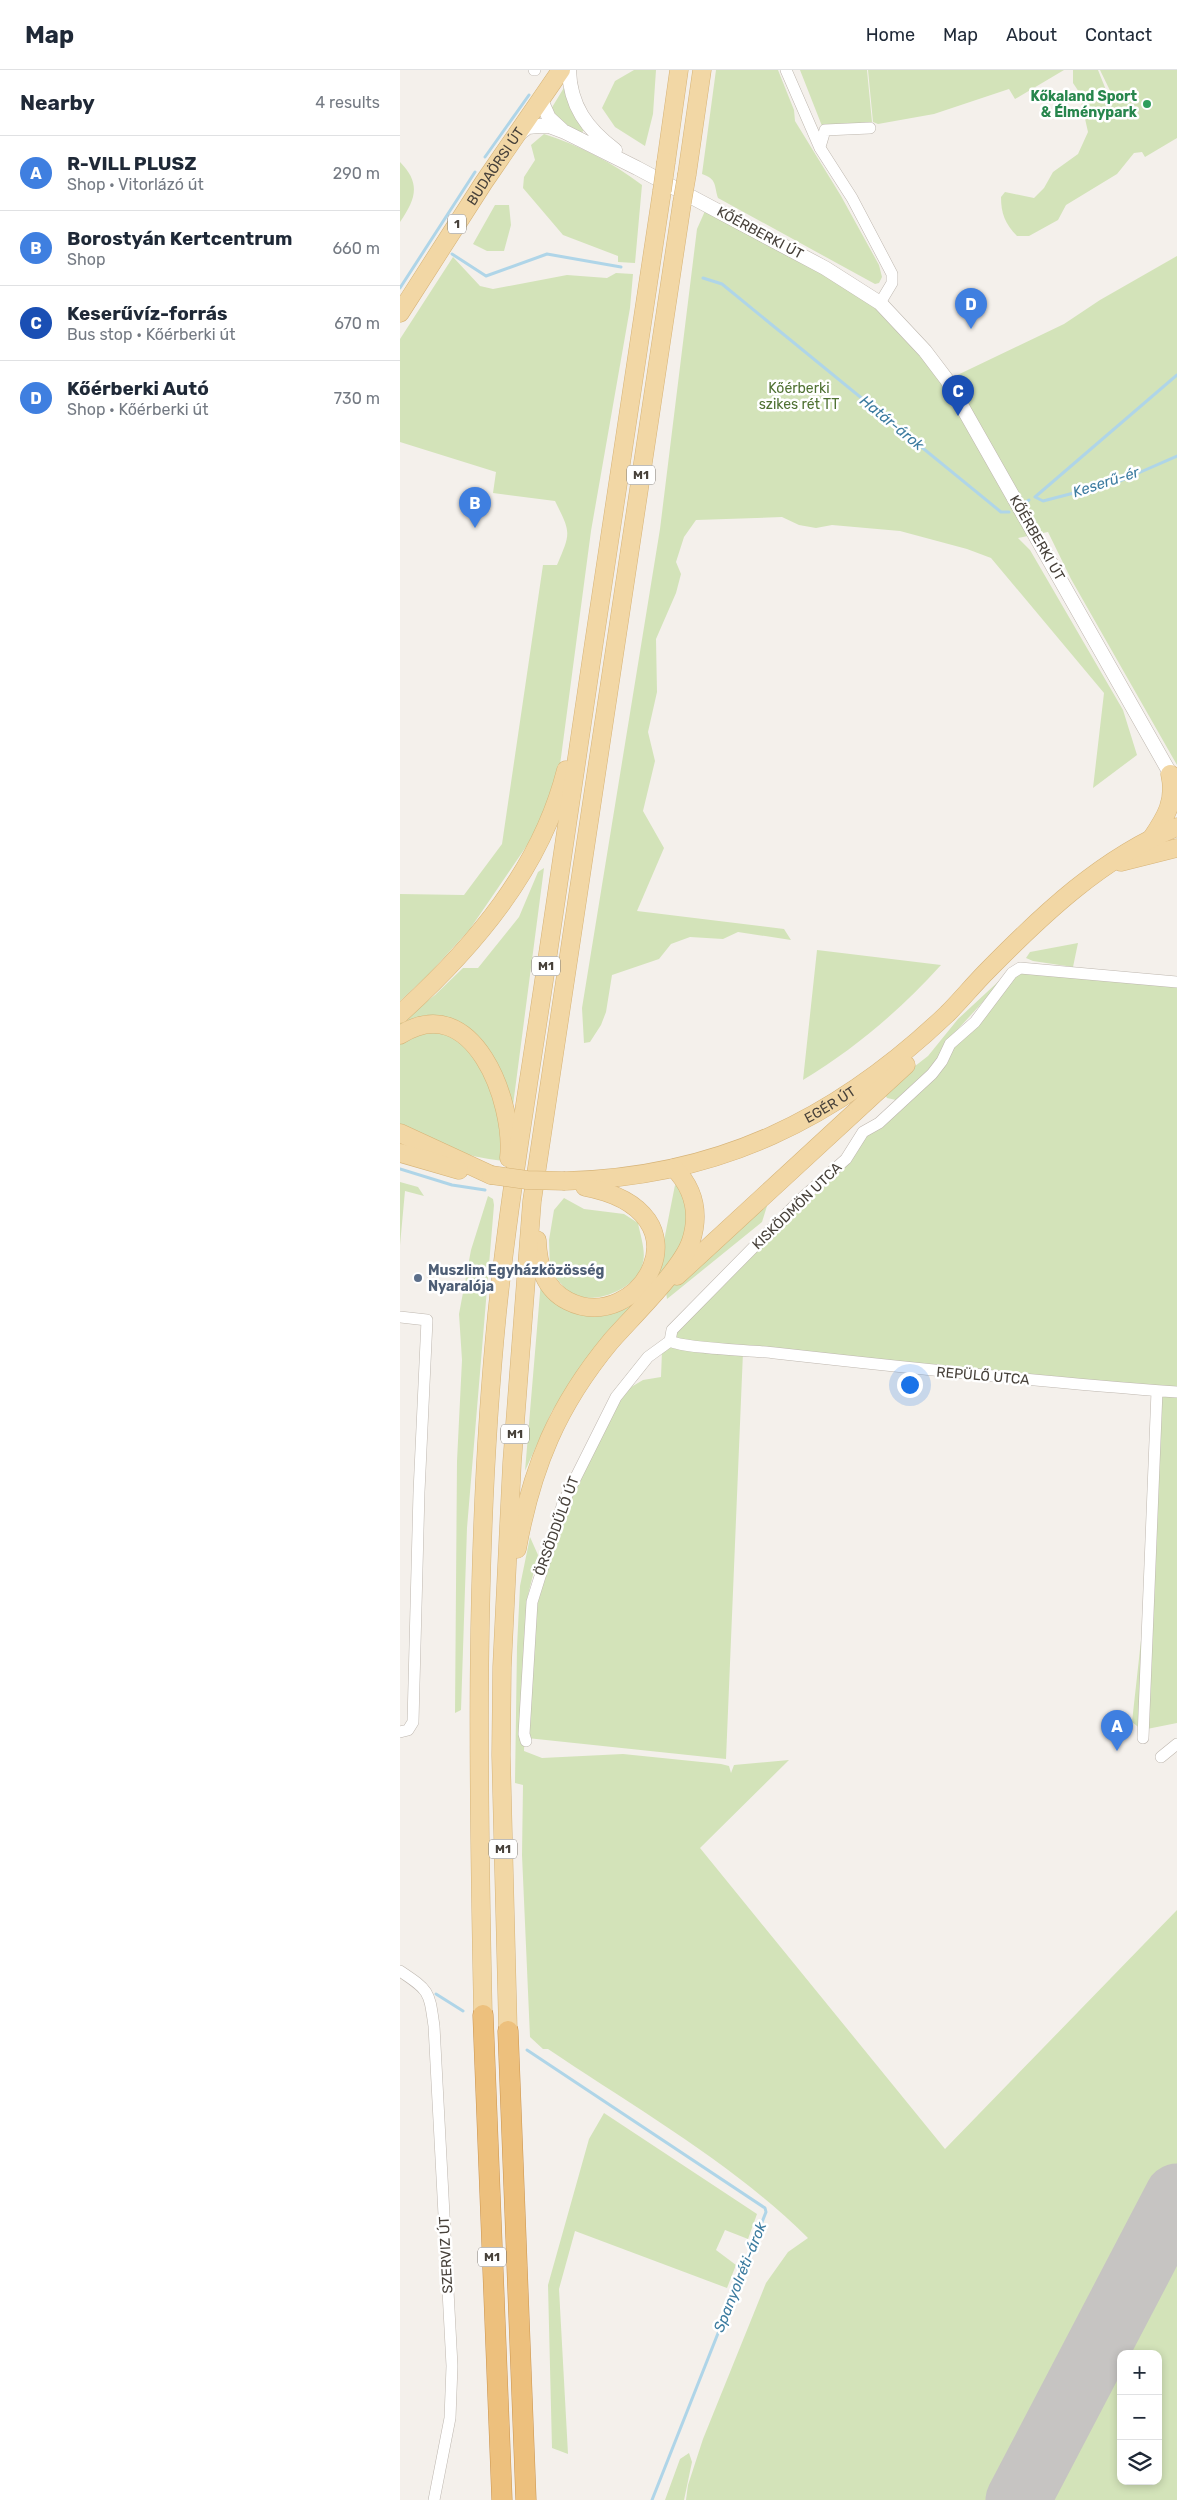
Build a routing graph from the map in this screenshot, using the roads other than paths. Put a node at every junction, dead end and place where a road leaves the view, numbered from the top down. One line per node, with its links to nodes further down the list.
1 (561, 70): 6 (main road, BUDAÖRSI ÚT / 1)
2 (569, 70): 11 (street, KŐÉRBERKI ÚT)
3 (679, 70): 14 (main road, M1, bridge)
4 (702, 70): 29 (main road, M1, bridge)
5 (786, 70): 10 (street)
6 (541, 100): 8 (street, KŐÉRBERKI ÚT); 9 (main road, BUDAÖRSI ÚT / 1)
7 (870, 128): 10 (street)
8 (565, 132): 9 (street, KŐÉRBERKI ÚT); 11 (street, KŐÉRBERKI ÚT)
9 (516, 136): 13 (main road, BUDAÖRSI ÚT / 1)
10 (820, 148): 12 (street)
11 (637, 168): 12 (street, KŐÉRBERKI ÚT)
12 (880, 303): 15 (street, KŐÉRBERKI ÚT)
13 (400, 313)
14 (586, 687): 21 (main road); 30 (main road, M1)
15 (1175, 780): 17 (main road)
16 (1177, 827): 17 (main road, EGÉR ÚT)
17 (1151, 839): 19 (main road, EGÉR ÚT)
18 (1177, 848): 19 (main road)
19 (1110, 864): 22 (main road, EGÉR ÚT)
20 (1177, 982): 33 (street, KISKÖDMÖN UTCA)
21 (400, 1014)
22 (947, 1014): 26 (main road, EGÉR ÚT); 31 (main road)
23 (400, 1035): 30 (main road)
24 (400, 1133): 27 (main road)
25 (400, 1153): 27 (main road, EGÉR ÚT)
26 (674, 1168): 28 (main road, EGÉR ÚT); 31 (main road)
27 (491, 1175): 28 (main road, EGÉR ÚT, bridge)
28 (565, 1180): 29 (main road)
29 (532, 1201): 36 (main road, M1)
30 (506, 1246): 45 (main road, M1)
31 (636, 1314): 36 (main road)
32 (400, 1317): 37 (street)
33 (670, 1341): 34 (street, REPÜLŐ UTCA); 39 (street, ÖRSÖDDŰLŐ ÚT)
34 (1157, 1391): 35 (street, REPÜLŐ UTCA); 38 (street)
35 (1177, 1392)
36 (502, 1667): 46 (main road, M1)
37 (402, 1732)
38 (1143, 1738)
39 (526, 1741)
40 (1177, 1744): 41 (street)
41 (1161, 1757)
42 (400, 1971): 44 (street, SZERVIZ ÚT)
43 (400, 1980): 44 (street)
44 (432, 2010): 47 (street, SZERVIZ ÚT)
45 (483, 2014): 48 (highway, M1)
46 (508, 2031): 49 (highway, M1)
47 (434, 2500)
48 (502, 2500)
49 (526, 2500)

